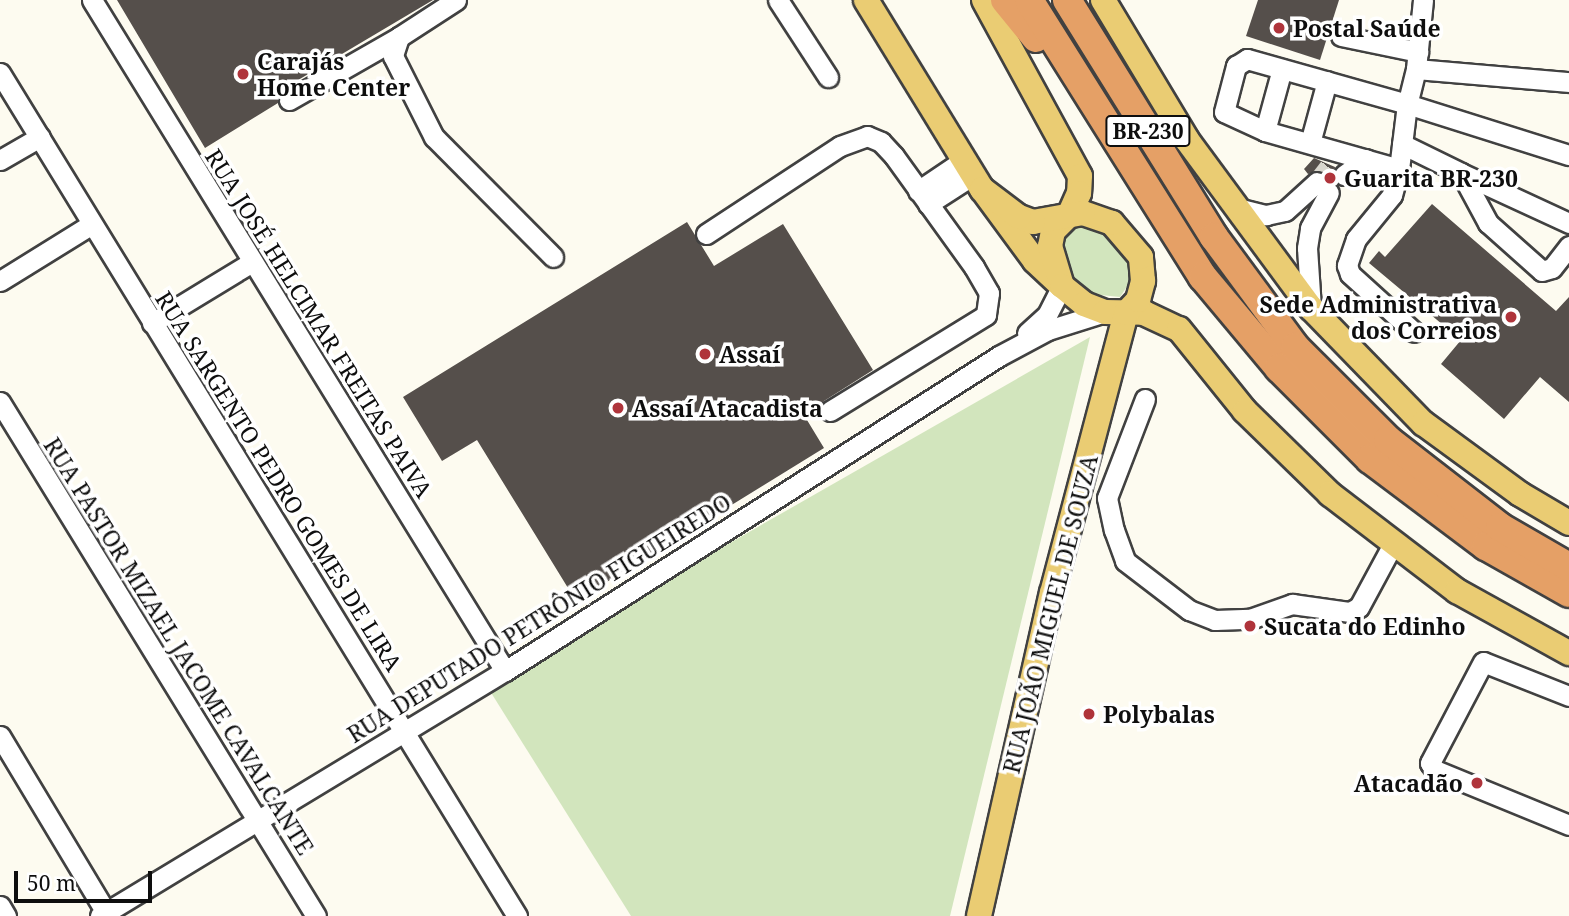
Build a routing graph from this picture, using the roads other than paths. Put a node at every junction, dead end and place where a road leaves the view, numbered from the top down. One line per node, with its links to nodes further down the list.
1 (92, 0): 41 (street, RUA JOSÉ HELCIMAR FREITAS PAIVA)
2 (456, 0): 13 (street)
3 (778, 0): 17 (street)
4 (866, 0): 32 (main road)
5 (984, 0): 35 (main road)
6 (1005, 0): 23 (highway)
7 (1029, 0): 23 (highway, BR-230)
8 (1068, 0): 20 (highway, BR-230)
9 (1077, 0): 20 (highway)
10 (1423, 0): 14 (street)
11 (1107, 4): 34 (main road)
12 (1342, 36): 14 (street)
13 (399, 37): 21 (street); 40 (street)
14 (1417, 60): 19 (street); 22 (street)
15 (1282, 69): 18 (street); 24 (street); 24 (street)
16 (0, 73): 25 (street, RUA SARGENTO PEDRO GOMES DE LIRA)
17 (828, 77)
18 (1327, 81): 22 (street); 26 (street)
19 (1569, 82)
20 (1119, 83): 54 (highway, BR-230)
21 (289, 100)
22 (1407, 103): 27 (street); 28 (street)
23 (1104, 121): 55 (highway, BR-230)
24 (1265, 131): 26 (street)
25 (40, 137): 29 (street); 37 (street, RUA SARGENTO PEDRO GOMES DE LIRA)
26 (1310, 143): 30 (street)
27 (1402, 144): 30 (street); 31 (street)
28 (1569, 155)
29 (0, 160)
30 (1399, 169): 47 (street)
31 (1461, 173): 36 (street); 39 (street)
32 (973, 174): 33 (street); 35 (main road); 43 (main road)
33 (923, 198): 38 (street); 51 (street)
34 (1237, 208): 44 (main road); 44 (street)
35 (1069, 215): 43 (main road); 45 (main road)
36 (1569, 223)
37 (92, 224): 42 (street); 46 (street, RUA SARGENTO PEDRO GOMES DE LIRA)
38 (706, 234)
39 (1569, 246)
40 (552, 257)
41 (252, 262): 46 (street); 57 (street, RUA JOSÉ HELCIMAR FREITAS PAIVA)
42 (0, 281)
43 (1062, 286): 45 (main road); 48 (street, RUA DEPUTADO PETRÔNIO FIGUEIREDO)
44 (1311, 308): 52 (main road)
45 (1116, 313): 48 (street, RUA DEPUTADO PETRÔNIO FIGUEIREDO); 53 (main road); 68 (main road, RUA JOÃO MIGUEL DE SOUZA)
46 (152, 323): 59 (street, RUA SARGENTO PEDRO GOMES DE LIRA)
47 (1414, 332)
48 (999, 356): 57 (street, RUA DEPUTADO PETRÔNIO FIGUEIREDO)
49 (1145, 399): 53 (street)
50 (1, 404): 61 (street, RUA PASTOR MIZAEL JACOME CAVALCANTE)
51 (830, 411)
52 (1569, 523)
53 (1392, 546): 56 (main road)
54 (1569, 567)
55 (1569, 593)
56 (1569, 653)
57 (505, 671): 59 (street, RUA DEPUTADO PETRÔNIO FIGUEIREDO)
58 (1569, 696): 62 (street)
59 (405, 731): 61 (street, RUA DEPUTADO PETRÔNIO FIGUEIREDO); 67 (street, RUA SARGENTO PEDRO GOMES DE LIRA)
60 (0, 736): 64 (street)
61 (258, 822): 64 (street, RUA DEPUTADO PETRÔNIO FIGUEIREDO); 66 (street, RUA PASTOR MIZAEL JACOME CAVALCANTE)
62 (1569, 825)
63 (0, 906): 65 (street)
64 (105, 915)
65 (6, 916)
66 (316, 916)
67 (517, 916)
68 (979, 916)

